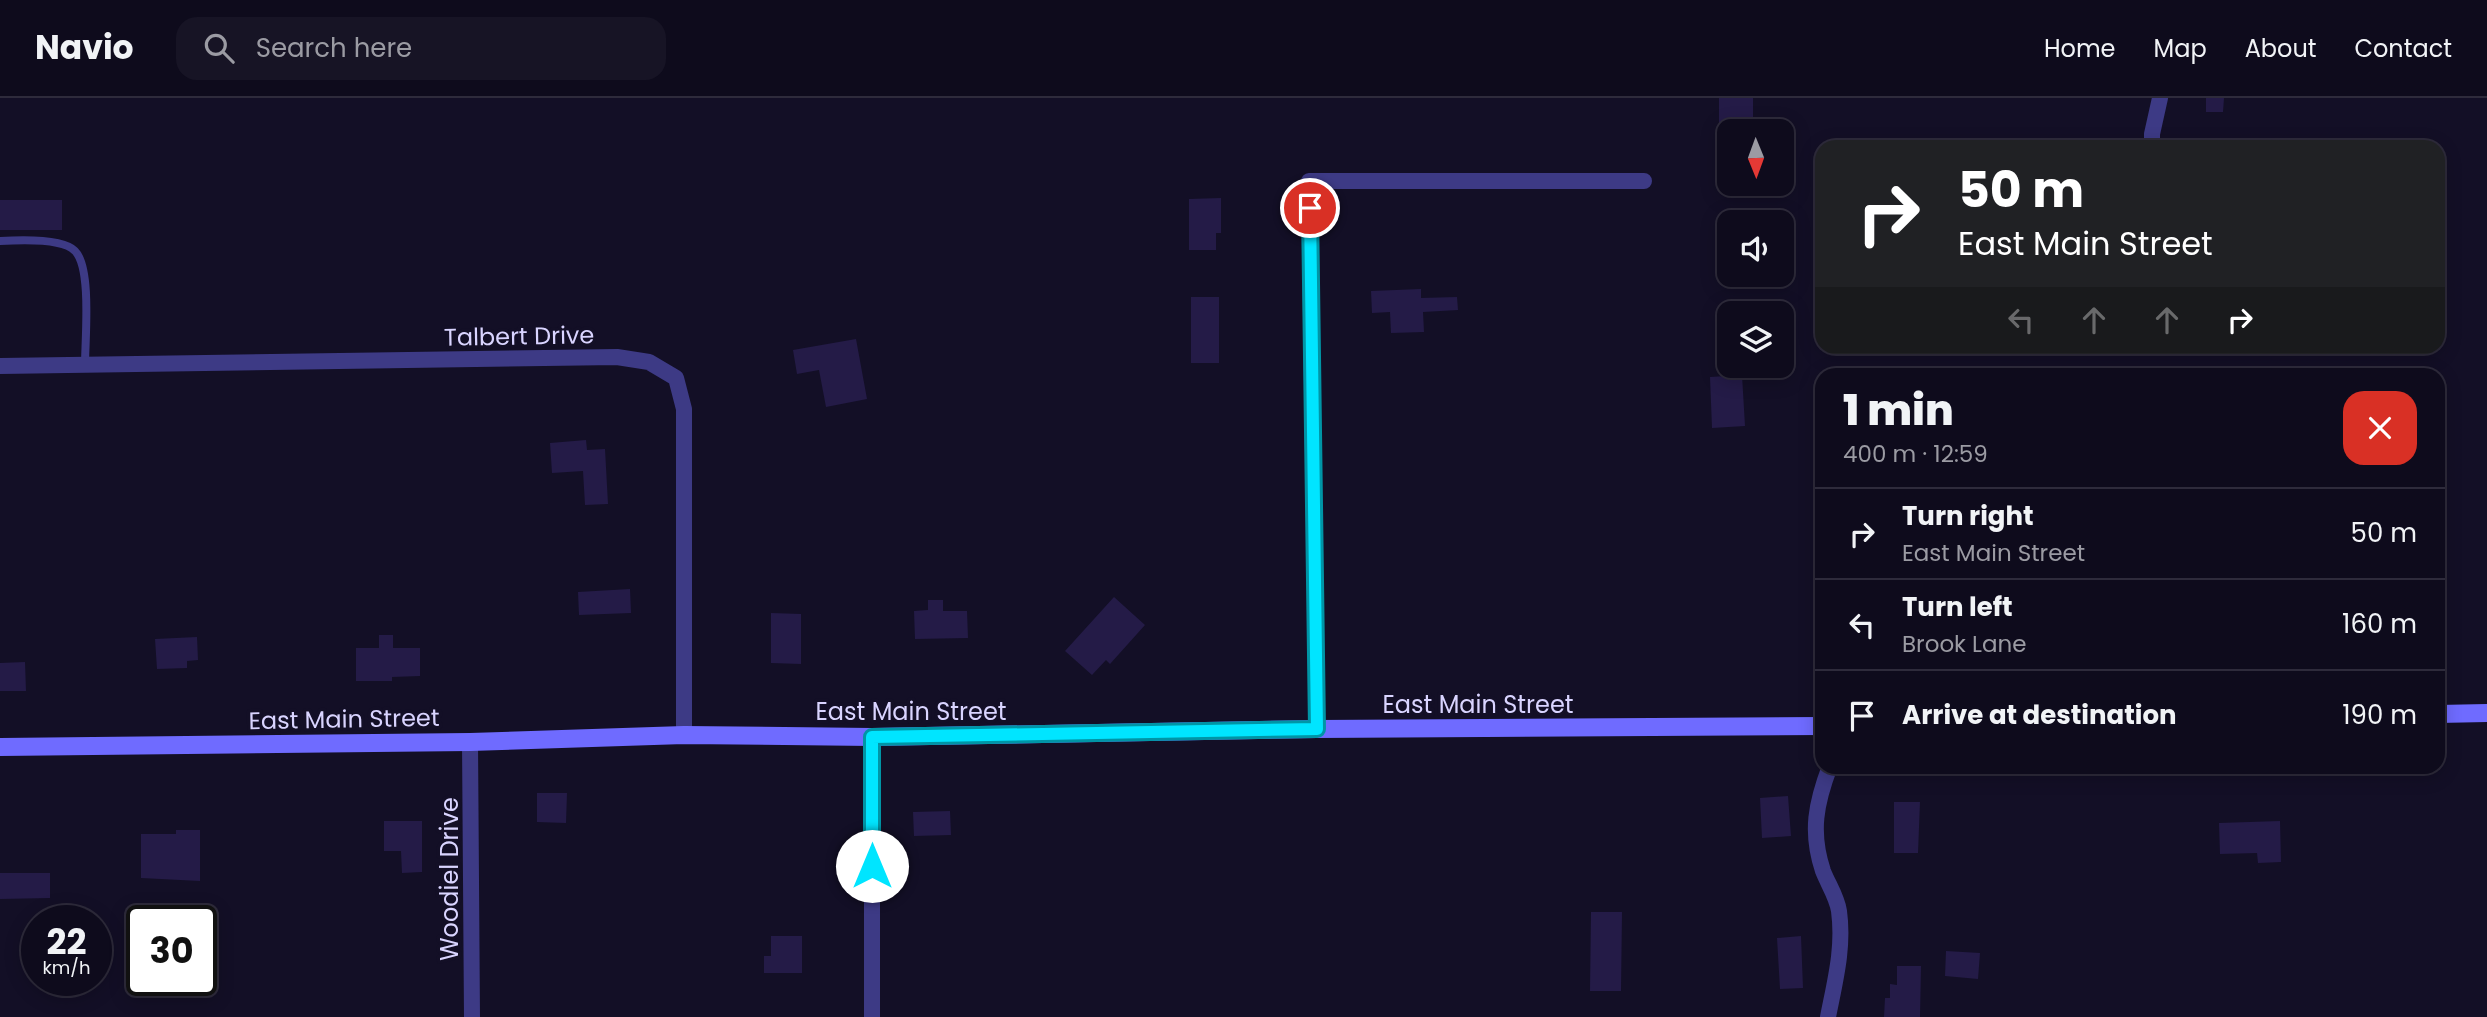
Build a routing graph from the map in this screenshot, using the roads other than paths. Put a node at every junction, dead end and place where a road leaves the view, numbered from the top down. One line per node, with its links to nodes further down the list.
1 (2160, 98): 2 (street)
2 (2152, 140)
3 (1644, 181): 10 (street)
4 (0, 241): 5 (lane)
5 (85, 365): 6 (street, Talbert Drive); 11 (street, Talbert Drive)
6 (0, 366)
7 (2487, 713): 8 (street)
8 (2445, 714)
9 (1815, 726): 10 (street, East Main Street)
10 (1317, 729): 12 (street, East Main Street)
11 (684, 735): 12 (street, East Main Street); 13 (street, East Main Street)
12 (872, 737): 17 (street)
13 (471, 742): 14 (street, East Main Street); 16 (street, Woodiel Drive)
14 (0, 747)
15 (1827, 774): 18 (street)
16 (472, 1017)
17 (872, 1017)
18 (1828, 1017)

